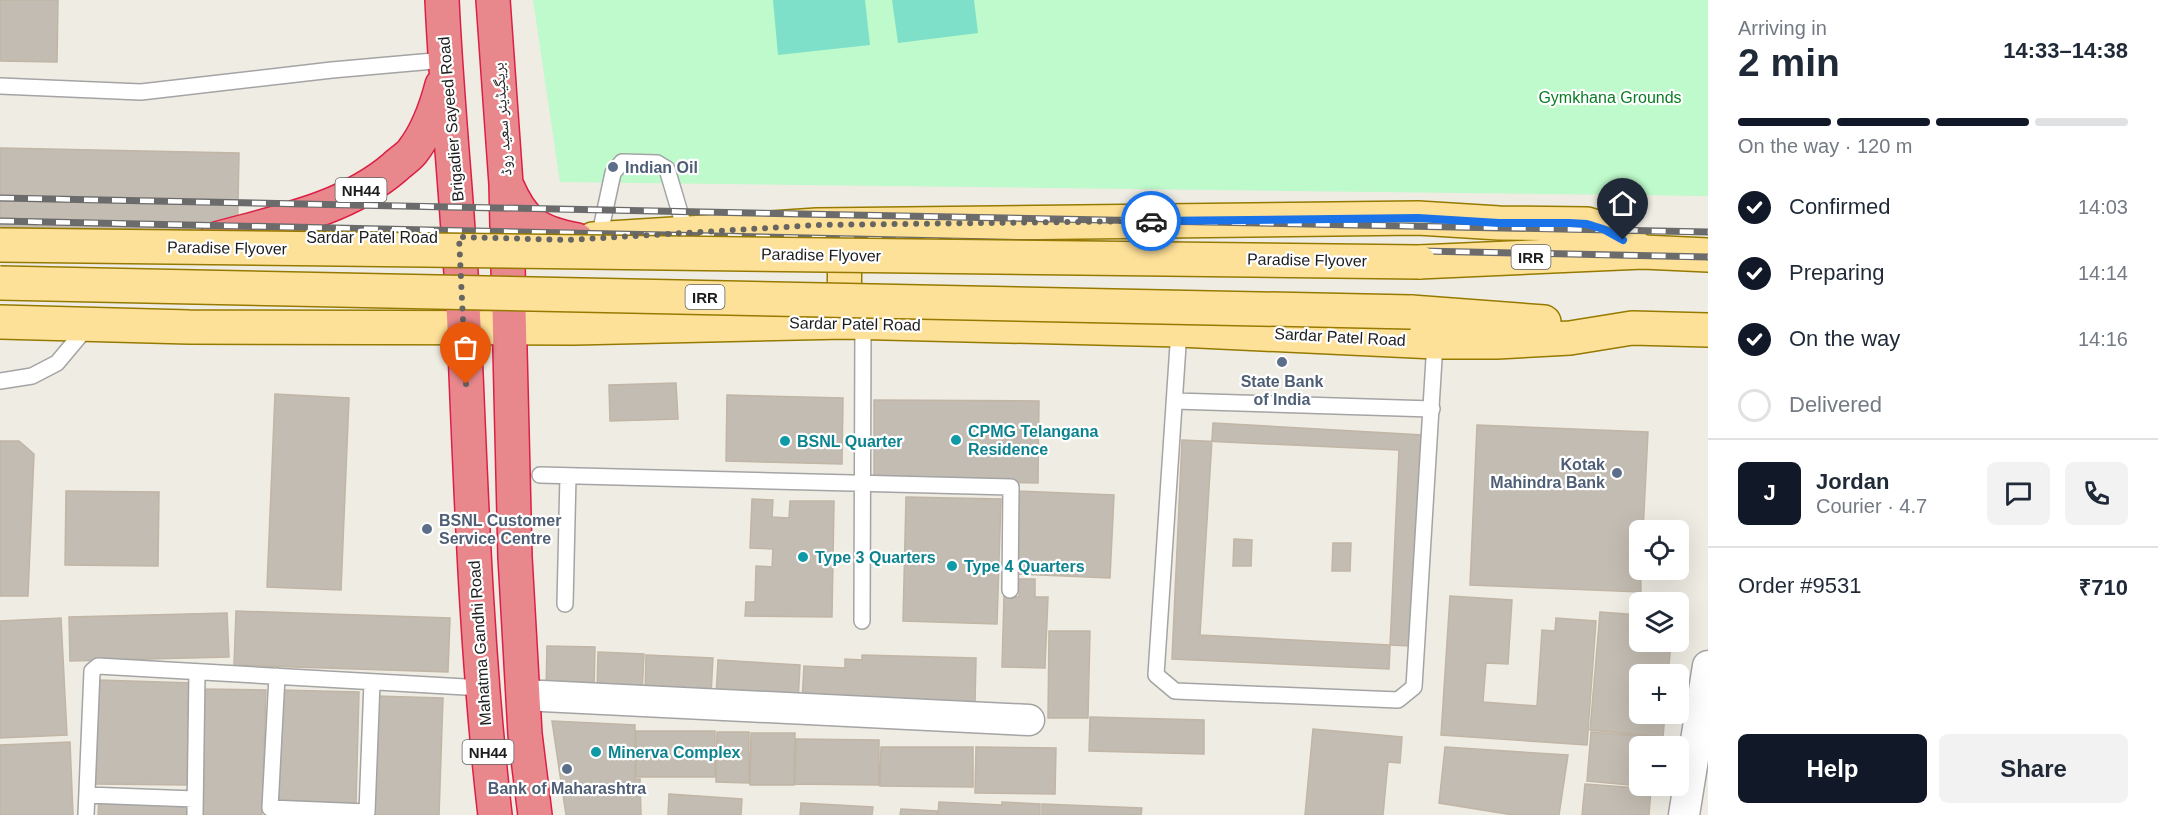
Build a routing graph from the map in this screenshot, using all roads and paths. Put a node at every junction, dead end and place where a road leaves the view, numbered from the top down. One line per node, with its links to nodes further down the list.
1 (442, 0): 3 (highway, Brigadier Sayeed Road / NH44)
2 (493, 0): 5 (highway, بریگیڈیئر سعید روڈ / NH44)
3 (445, 64): 4 (lane); 8 (highway, Brigadier Sayeed Road / NH44); 10 (highway, NH44)
4 (0, 86)
5 (506, 184): 11 (highway, بریگیڈیئر سعید روڈ / NH44); 12 (highway, IRR)
6 (845, 225): 7 (main road, Sardar Patel Road / IRR); 15 (main road, Sardar Patel Road / IRR); 19 (main road)
7 (686, 233): 12 (main road, Sardar Patel Road / IRR); 12 (lane)
8 (459, 237): 10 (main road, Sardar Patel Road / IRR); 11 (main road, Sardar Patel Road / IRR); 21 (highway, NH44)
9 (124, 239): 10 (main road, Sardar Patel Road / IRR); 13 (main road, Sardar Patel Road / IRR); 20 (main road)
10 (216, 239)
11 (508, 239): 12 (main road, Sardar Patel Road / IRR); 22 (highway, NH44)
12 (588, 239)
13 (0, 240)
14 (0, 245): 15 (main road, Paradise Flyover / IRR, bridge)
15 (1642, 252): 16 (main road, Sardar Patel Road / IRR)
16 (1708, 255)
17 (0, 283): 23 (main road, IRR, bridge)
18 (0, 322): 20 (main road, Sardar Patel Road / IRR)
19 (854, 323): 22 (main road, Sardar Patel Road / IRR); 24 (main road, Sardar Patel Road / IRR); 32 (lane)
20 (105, 324): 21 (main road, Sardar Patel Road / IRR); 27 (lane)
21 (464, 327): 22 (main road, Sardar Patel Road / IRR); 40 (highway, Mahatma Gandhi Road / NH44)
22 (511, 327): 41 (highway, NH44)
23 (1632, 328): 25 (main road, Sardar Patel Road / IRR); 26 (main road, Sardar Patel Road / IRR)
24 (1179, 330): 26 (main road, Sardar Patel Road / IRR); 28 (lane)
25 (1708, 330)
26 (1435, 342): 29 (lane)
27 (0, 381)
28 (1174, 401): 29 (lane); 29 (lane)
29 (1432, 409)
30 (540, 475): 31 (lane)
31 (568, 476): 32 (lane); 34 (lane)
32 (862, 483): 33 (lane); 35 (lane)
33 (1010, 590)
34 (565, 604)
35 (862, 621)
36 (1708, 666): 49 (street)
37 (196, 672): 38 (lane); 43 (lane); 44 (lane)
38 (277, 676): 39 (lane); 39 (lane)
39 (372, 682): 40 (lane)
40 (483, 688): 47 (highway, Mahatma Gandhi Road / NH44)
41 (522, 695): 42 (street); 48 (highway, NH44)
42 (1029, 720)
43 (87, 795): 44 (lane); 45 (lane)
44 (195, 799): 46 (lane)
45 (86, 815)
46 (195, 815)
47 (495, 815)
48 (535, 815)
49 (1684, 815)

